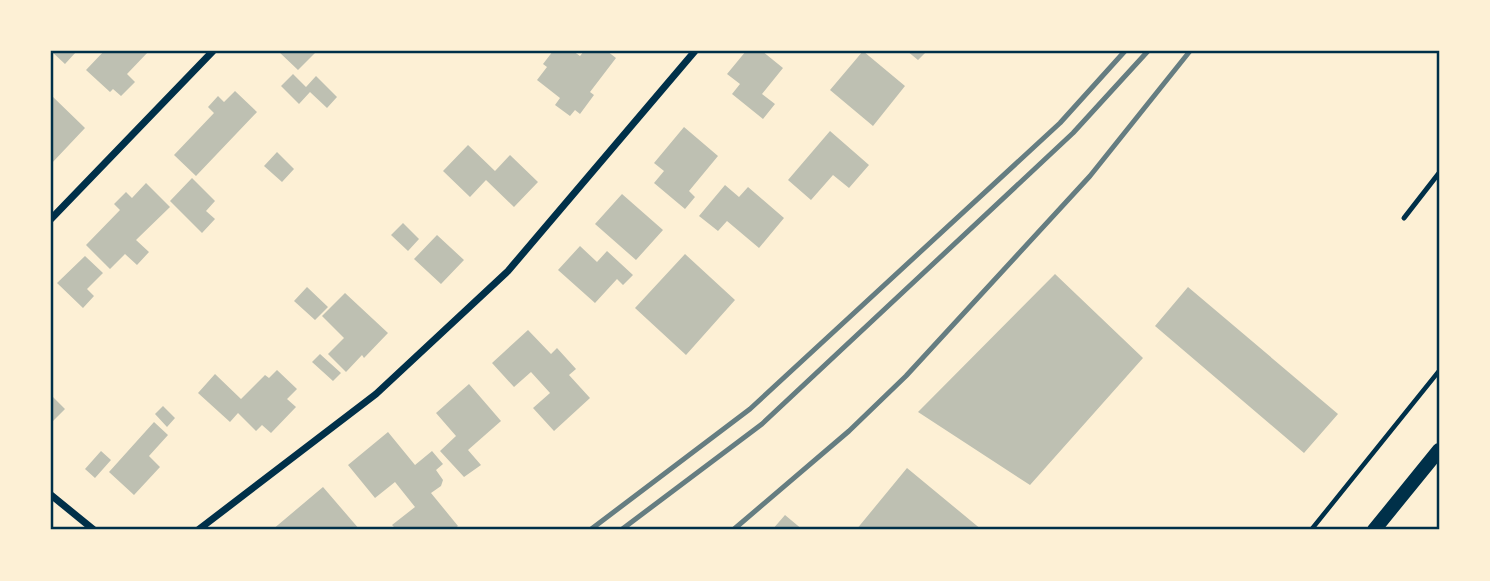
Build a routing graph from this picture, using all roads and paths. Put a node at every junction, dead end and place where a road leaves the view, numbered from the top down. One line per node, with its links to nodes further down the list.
1 (213, 51): 5 (street)
2 (695, 51): 10 (street)
3 (1439, 173): 4 (lane)
4 (1404, 218)
5 (51, 219)
6 (1439, 371): 11 (path)
7 (1439, 450): 12 (main road)
8 (51, 495): 9 (street)
9 (94, 530)
10 (198, 530)
11 (1311, 530)
12 (1374, 530)

